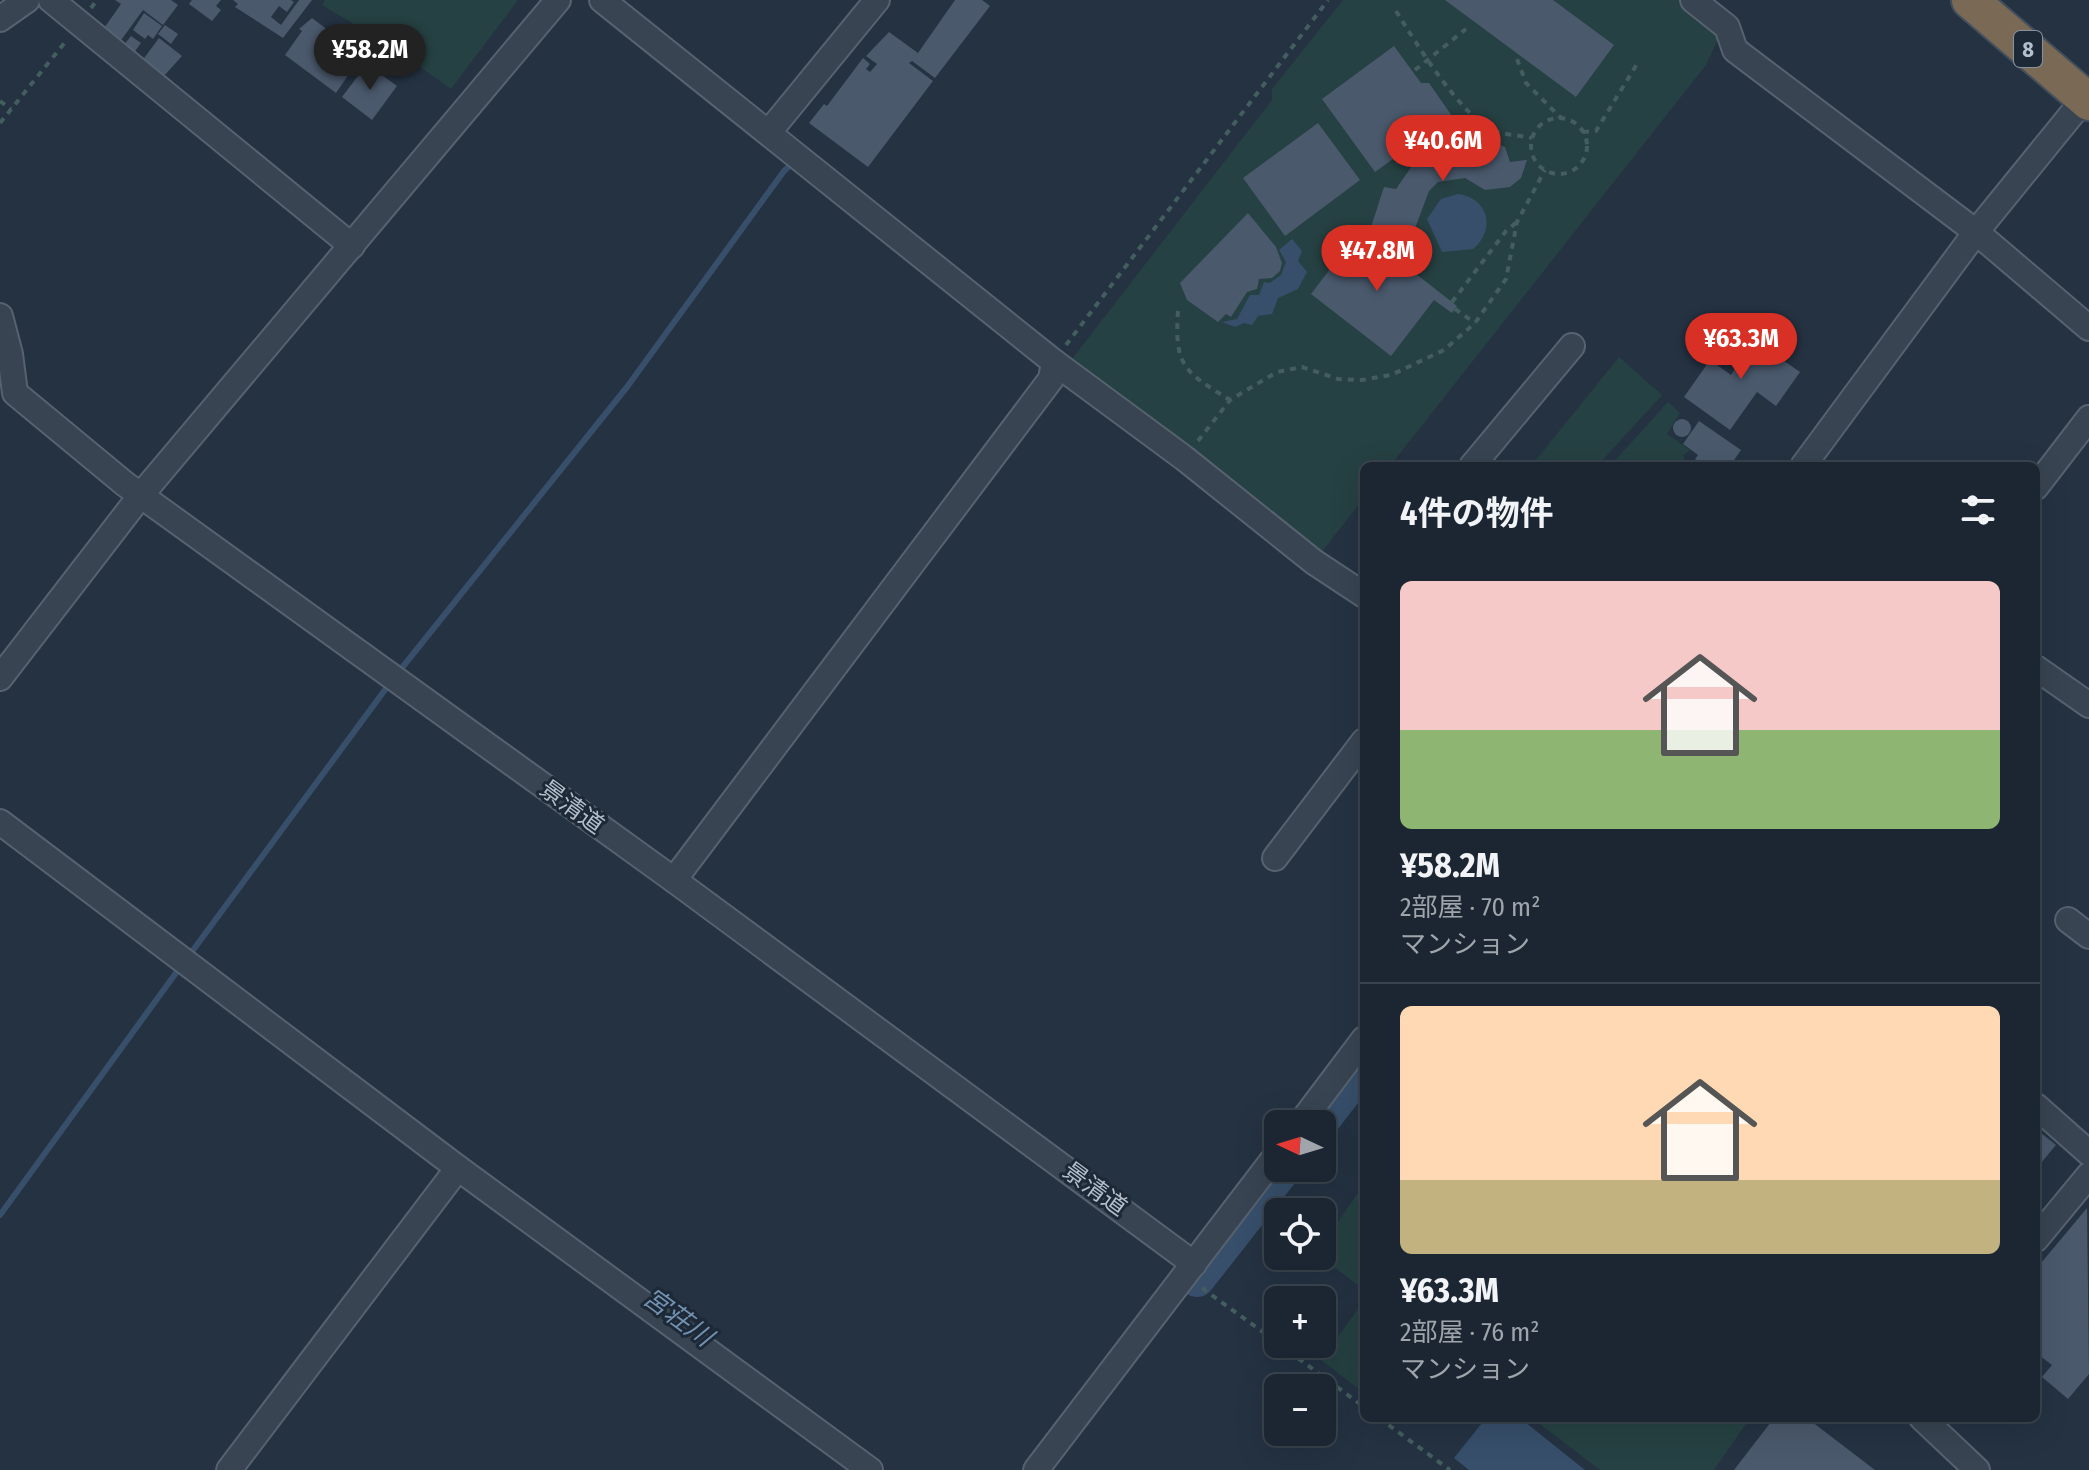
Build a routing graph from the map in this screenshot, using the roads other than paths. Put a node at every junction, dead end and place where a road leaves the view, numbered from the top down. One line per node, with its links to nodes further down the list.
1 (27, 0): 8 (street)
2 (51, 0): 12 (street)
3 (558, 0): 12 (street)
4 (602, 0): 10 (street)
5 (877, 0): 10 (street)
6 (1693, 0): 11 (street)
7 (1970, 0): 9 (highway, 8)
8 (0, 19)
9 (2088, 98): 11 (street)
10 (769, 132): 16 (street)
11 (1976, 232): 14 (street); 19 (street)
12 (352, 246): 21 (street)
13 (0, 316): 21 (street, 景清道)
14 (2089, 328)
15 (1572, 346): 18 (street)
16 (1054, 362): 22 (street); 29 (street)
17 (2089, 418): 20 (street)
18 (1475, 462)
19 (1806, 462)
20 (2040, 482)
21 (141, 495): 24 (street); 29 (street, 景清道)
22 (1360, 592)
23 (2040, 671): 25 (street)
24 (0, 678)
25 (2089, 705)
26 (1360, 746): 28 (street)
27 (0, 822): 36 (street)
28 (1275, 858)
29 (674, 880): 40 (street, 景清道)
30 (2068, 920): 31 (street)
31 (2089, 936)
32 (1360, 1044): 33 (street)
33 (1311, 1110)
34 (2040, 1110): 35 (street)
35 (2089, 1153)
36 (458, 1168): 42 (street); 43 (street)
37 (1264, 1172): 40 (street)
38 (2089, 1175): 39 (street)
39 (2040, 1234)
40 (1189, 1271): 44 (street)
41 (1926, 1422): 45 (street)
42 (229, 1470)
43 (870, 1470)
44 (1036, 1470)
45 (1977, 1470)

